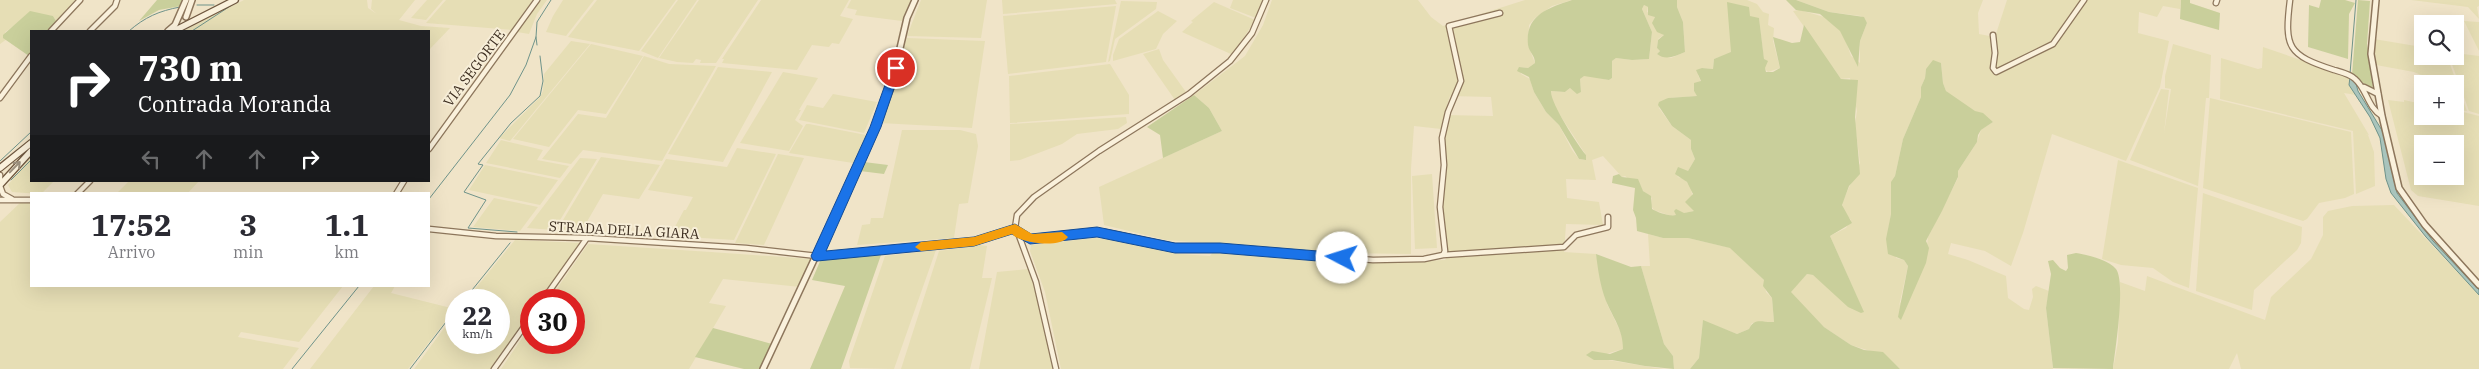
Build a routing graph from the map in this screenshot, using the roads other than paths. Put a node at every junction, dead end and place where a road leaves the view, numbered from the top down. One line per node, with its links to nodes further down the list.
1 (80, 0): 15 (street)
2 (117, 0): 16 (street)
3 (186, 0): 17 (street)
4 (192, 0): 14 (street)
5 (230, 0): 18 (main road)
6 (235, 0): 19 (main road)
7 (537, 0): 27 (street, VIA SEGORTE)
8 (914, 0): 43 (street)
9 (1266, 0): 38 (street)
10 (2084, 0): 20 (street)
11 (2290, 0): 22 (street)
12 (2376, 0): 23 (street)
13 (1500, 13): 42 (street)
14 (186, 17)
15 (52, 30)
16 (91, 30)
17 (172, 30)
18 (173, 30)
19 (173, 30)
20 (1993, 35)
21 (30, 57): 24 (street)
22 (2362, 87): 23 (street); 25 (street)
23 (2378, 94): 25 (street)
24 (0, 98)
25 (2382, 116): 44 (street)
26 (30, 144): 29 (main road)
27 (430, 148)
28 (30, 152): 32 (main road, one-way to 28)
29 (0, 168)
30 (0, 174): 32 (street)
31 (89, 182): 33 (street)
32 (0, 185): 35 (street)
33 (78, 192)
34 (0, 200): 35 (street)
35 (15, 200): 36 (street)
36 (30, 200)
37 (1608, 217): 42 (street)
38 (1015, 228): 40 (street); 43 (street, STRADA DELLA GIARA)
39 (430, 229): 41 (street, STRADA DELLA GIARA)
40 (1018, 233): 42 (street); 49 (street)
41 (586, 238): 43 (street, STRADA DELLA GIARA); 45 (street)
42 (1443, 254)
43 (817, 256): 48 (street)
44 (2479, 286)
45 (551, 289)
46 (520, 332): 47 (street)
47 (494, 369)
48 (763, 369)
49 (1056, 369)

